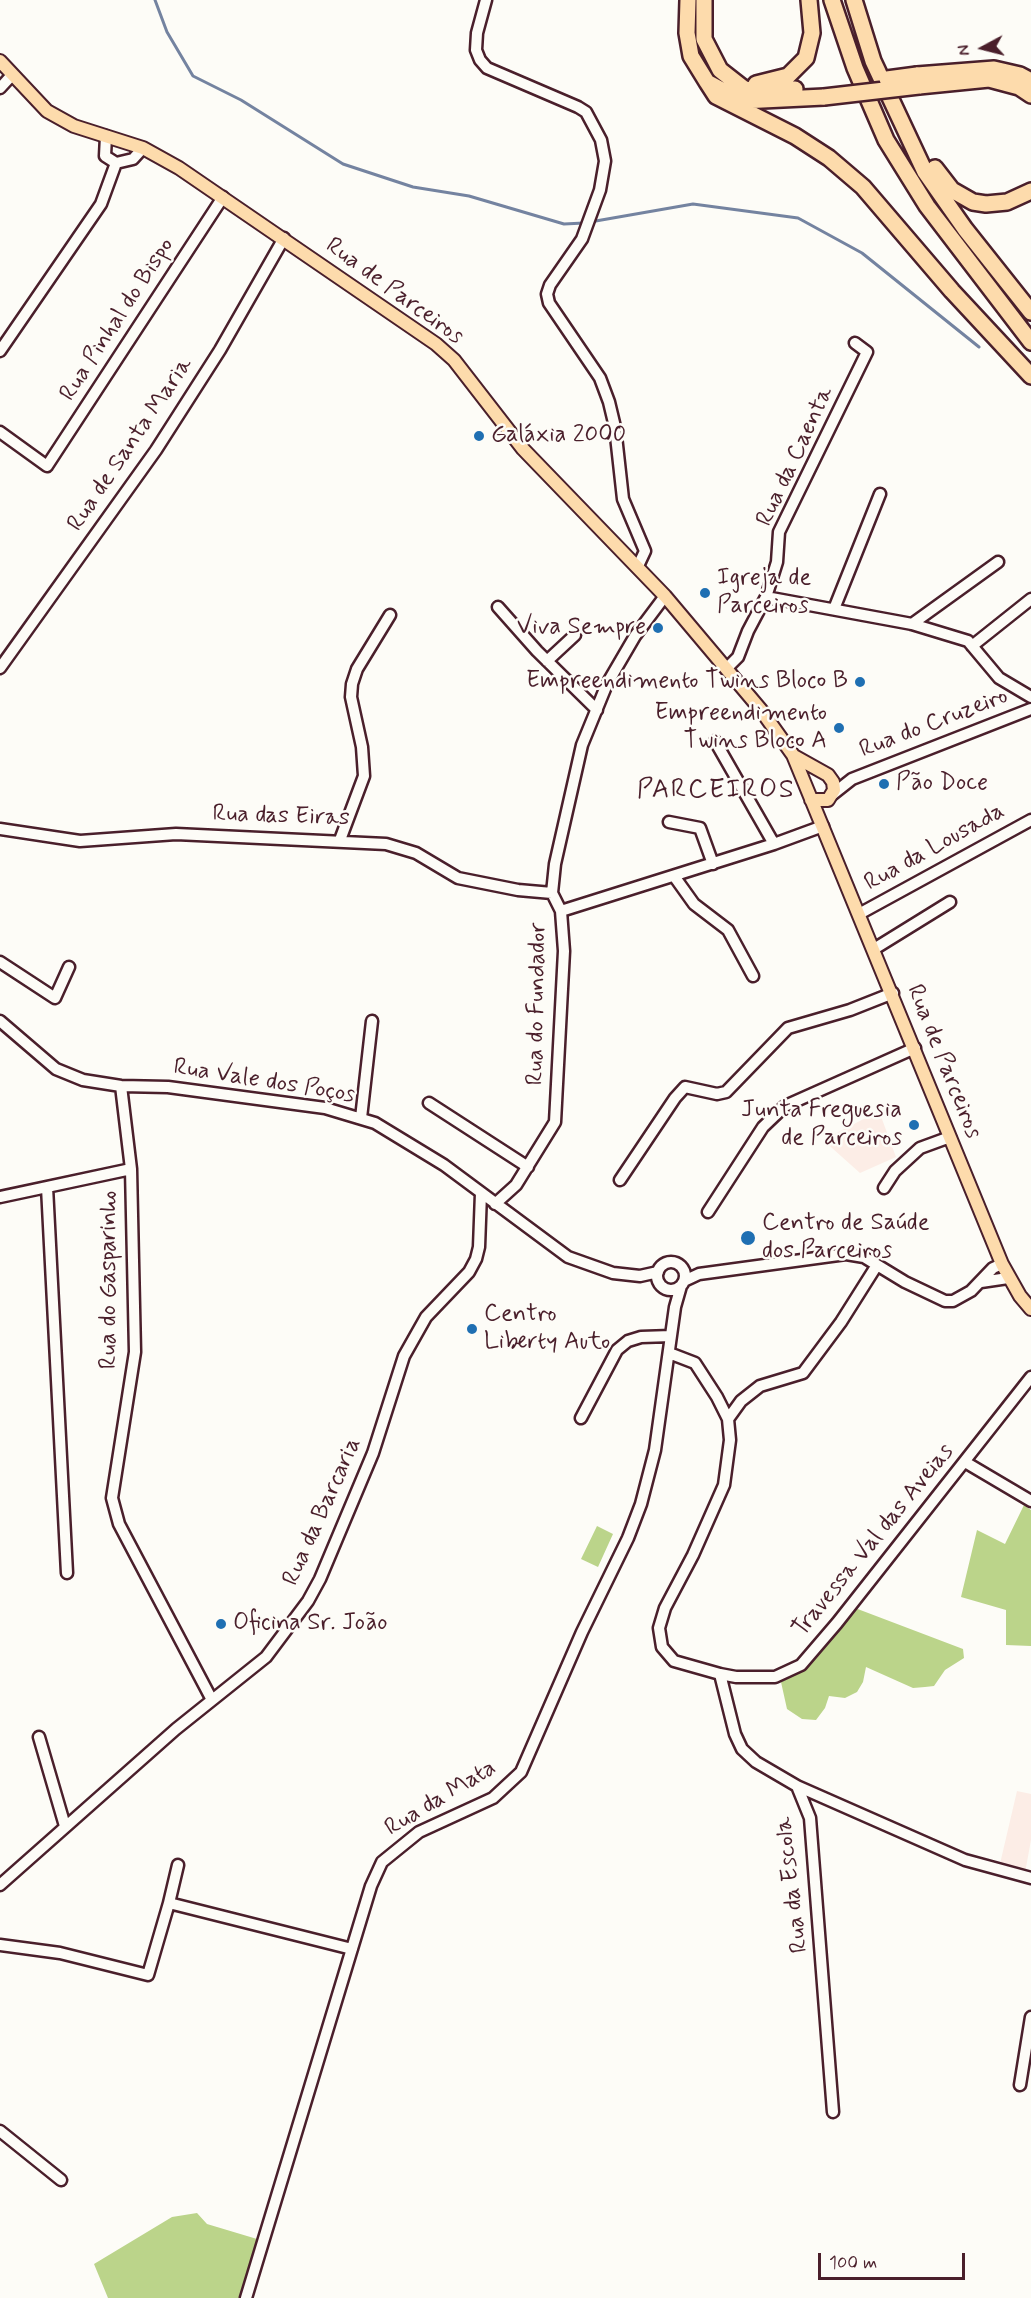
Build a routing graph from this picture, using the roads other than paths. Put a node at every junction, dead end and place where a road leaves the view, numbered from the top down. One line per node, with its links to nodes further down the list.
1 (486, 0): 31 (street)
2 (688, 0): 11 (highway)
3 (704, 0): 12 (highway)
4 (809, 0): 12 (highway)
5 (832, 0): 24 (highway)
6 (854, 0): 17 (highway)
7 (0, 62): 8 (main road, Rua de Parceiros)
8 (12, 75): 13 (street); 16 (main road, Rua de Parceiros)
9 (918, 81): 10 (highway); 14 (highway, bridge); 15 (highway)
10 (1031, 81)
11 (706, 82): 14 (highway); 27 (highway)
12 (735, 82): 14 (highway)
13 (0, 88)
14 (823, 92)
15 (1031, 95)
16 (106, 136): 18 (main road, Rua de Parceiros); 19 (street)
17 (912, 145): 20 (highway); 23 (highway)
18 (143, 148): 19 (street); 21 (main road, Rua de Parceiros)
19 (116, 163): 26 (street)
20 (1031, 190)
21 (223, 197): 22 (main road, Rua de Parceiros); 28 (street, Rua Pinhal do Bispo)
22 (284, 238): 31 (main road, Rua de Parceiros); 42 (street, Rua de Santa Maria)
23 (1031, 312)
24 (1031, 342)
25 (855, 343): 33 (street, Rua da Caenta)
26 (0, 351)
27 (1031, 376)
28 (0, 432)
29 (880, 494): 36 (street)
30 (998, 562): 38 (street)
31 (638, 566): 32 (main road, Rua de Parceiros)
32 (665, 596): 43 (main road, Rua de Parceiros); 46 (street, Rua do Fundador)
33 (766, 597): 36 (street); 43 (street)
34 (1031, 599): 40 (street)
35 (498, 607): 41 (street)
36 (834, 609): 38 (street)
37 (390, 615): 58 (street)
38 (912, 624): 40 (street)
39 (574, 635): 41 (street)
40 (972, 646): 44 (street)
41 (547, 661): 46 (street)
42 (0, 668)
43 (726, 669): 48 (main road, Rua de Parceiros)
44 (1031, 697)
45 (1031, 709): 50 (street, Rua do Cruzeiro)
46 (597, 710): 62 (street, Rua do Fundador)
47 (715, 741): 59 (street)
48 (793, 756): 49 (main road); 51 (main road, Rua de Parceiros)
49 (823, 774): 50 (street, Rua do Cruzeiro); 51 (main road); 52 (main road)
50 (852, 779): 52 (street, Rua do Cruzeiro)
51 (805, 783): 53 (main road)
52 (831, 797): 53 (main road); 56 (main road)
53 (811, 800): 56 (main road, Rua de Parceiros)
54 (1031, 820): 65 (street, Rua da Lousada)
55 (669, 822): 60 (street)
56 (823, 826): 59 (street); 65 (main road, Rua de Parceiros)
57 (0, 829): 58 (street, Rua das Eiras)
58 (340, 840): 62 (street, Rua das Eiras)
59 (774, 844): 60 (street)
60 (713, 864): 61 (street)
61 (674, 876): 64 (street); 69 (street)
62 (552, 893): 64 (street, Rua do Fundador)
63 (950, 902): 66 (street)
64 (561, 911): 78 (street, Rua do Fundador)
65 (859, 914): 66 (main road, Rua de Parceiros)
66 (874, 949): 70 (main road, Rua de Parceiros)
67 (0, 962): 68 (street)
68 (69, 967)
69 (753, 976)
70 (893, 993): 73 (main road, Rua de Parceiros); 80 (street)
71 (0, 1021): 74 (street, Rua Vale dos Poços)
72 (372, 1021): 76 (street)
73 (915, 1048): 77 (main road, Rua de Parceiros); 86 (street)
74 (121, 1086): 76 (street, Rua Vale dos Poços); 79 (street, Rua do Gasparinho)
75 (429, 1103): 78 (street)
76 (361, 1118): 83 (street, Rua Vale dos Poços)
77 (950, 1137): 82 (street); 87 (main road, Rua de Parceiros)
78 (528, 1167): 85 (street, Rua do Fundador)
79 (131, 1169): 81 (street); 106 (street, Rua do Gasparinho)
80 (620, 1180)
81 (47, 1187): 84 (street); 104 (street)
82 (884, 1188)
83 (481, 1193): 85 (street, Rua Vale dos Poços); 106 (street, Rua da Barcaria)
84 (0, 1197)
85 (495, 1204): 92 (street, Rua Vale dos Poços)
86 (708, 1212)
87 (1002, 1264): 91 (main road, Rua de Parceiros); 93 (street)
88 (877, 1265): 90 (street); 93 (street); 101 (street)
89 (682, 1268): 90 (street); 92 (street); 94 (street)
90 (699, 1274): 94 (street)
91 (1008, 1278): 93 (street); 96 (main road, Rua de Parceiros)
92 (661, 1281): 94 (street); 95 (street)
93 (981, 1282)
94 (682, 1283): 95 (street, Rua da Mata)
95 (675, 1308): 97 (street, Rua da Mata)
96 (1031, 1309)
97 (671, 1335): 98 (street, Rua da Mata); 100 (street)
98 (669, 1353): 101 (street); 115 (street, Rua da Mata)
99 (1031, 1377): 102 (street, Travessa Val das Aveias)
100 (581, 1418)
101 (728, 1419): 105 (street)
102 (965, 1461): 103 (street); 105 (street, Travessa Val das Aveias)
103 (1031, 1501)
104 (66, 1573)
105 (720, 1674): 108 (street, Rua da Escola)
106 (212, 1700): 109 (street, Rua da Barcaria)
107 (39, 1737): 109 (street)
108 (797, 1786): 111 (street); 118 (street, Rua da Escola)
109 (65, 1826): 112 (street, Rua da Barcaria)
110 (178, 1865): 113 (street)
111 (1031, 1878)
112 (0, 1885)
113 (169, 1903): 114 (street); 115 (street)
114 (0, 1945)
115 (352, 1949): 121 (street, Rua da Mata)
116 (1031, 2017): 117 (street)
117 (1020, 2085)
118 (833, 2112)
119 (0, 2131): 120 (street)
120 (61, 2180)
121 (246, 2298)

